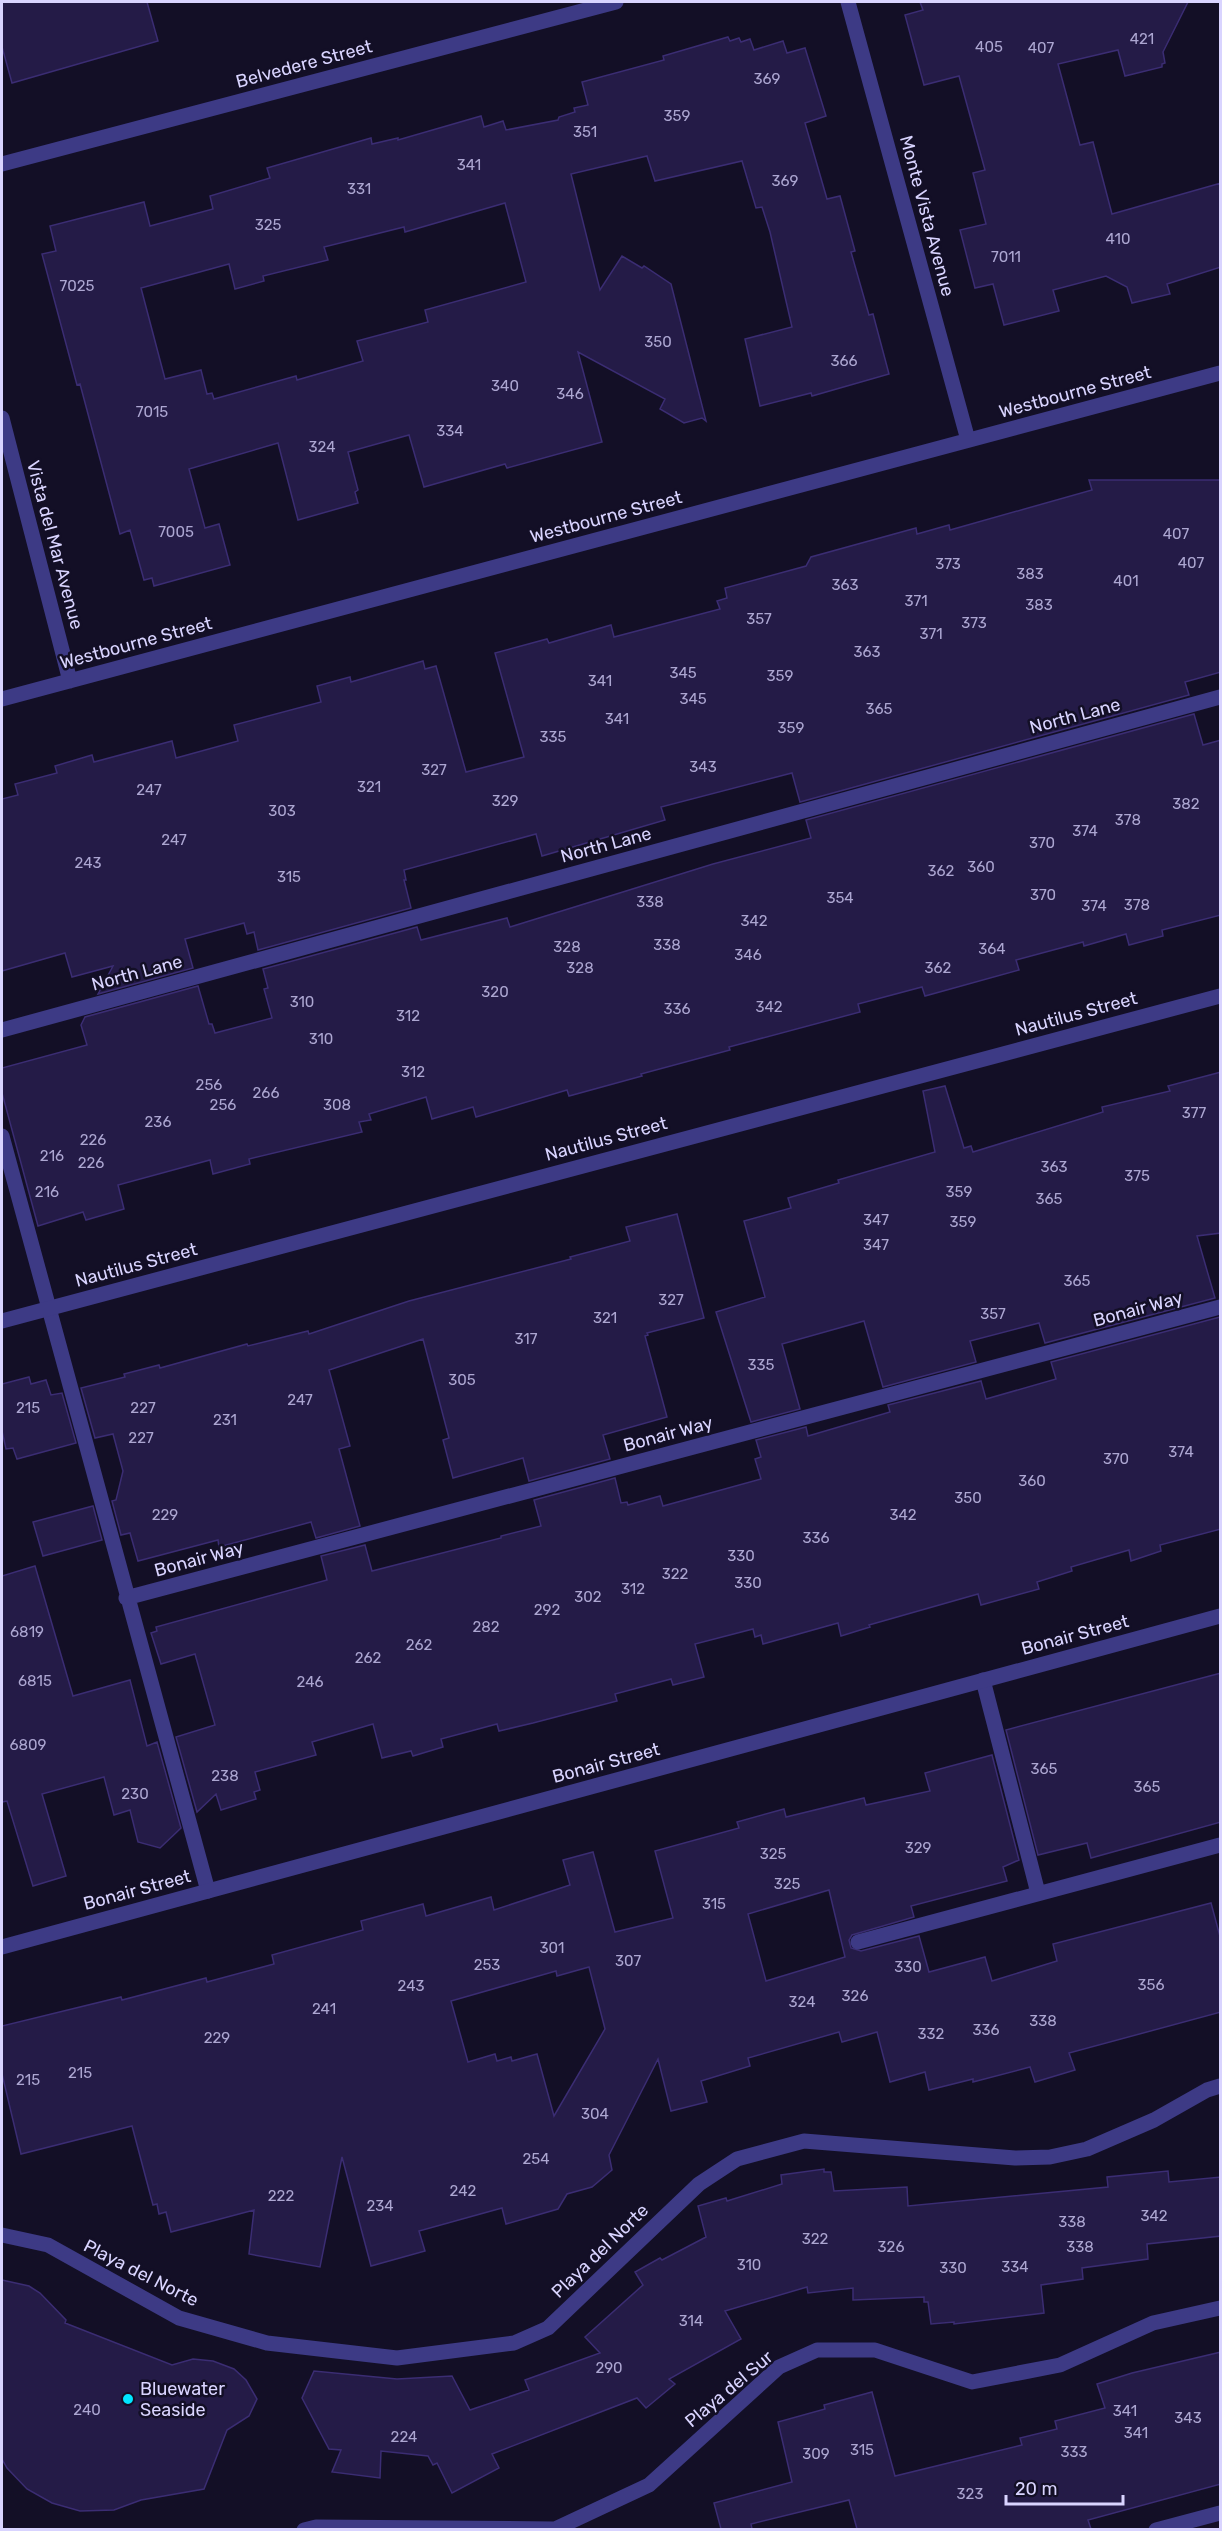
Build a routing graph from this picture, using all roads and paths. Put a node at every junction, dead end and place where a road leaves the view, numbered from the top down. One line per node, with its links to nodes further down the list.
1 (616, 2): 3 (street, Belvedere Street)
2 (848, 2): 6 (street, Monte Vista Avenue)
3 (2, 164)
4 (1221, 373): 6 (street, Westbourne Street)
5 (2, 418): 7 (street, Vista del Mar Avenue)
6 (968, 440): 7 (street, Westbourne Street)
7 (70, 681): 9 (street, Westbourne Street)
8 (1221, 697): 11 (street, North Lane)
9 (2, 699)
10 (1221, 996): 14 (street, Nautilus Street)
11 (2, 1030)
12 (2, 1136): 14 (street)
13 (1221, 1307): 16 (street, Bonair Way)
14 (48, 1309): 15 (street, Nautilus Street); 16 (street)
15 (2, 1321)
16 (126, 1598): 20 (street)
17 (1221, 1616): 18 (street, Bonair Street)
18 (983, 1680): 20 (street, Bonair Street); 21 (street)
19 (1221, 1845): 21 (street)
20 (208, 1891): 23 (street, Bonair Street)
21 (1038, 1893): 22 (street)
22 (858, 1942)
23 (2, 1947)
24 (1221, 2086): 25 (street, Playa del Norte)
25 (2, 2235)
26 (1221, 2308): 28 (street, Playa del Sur)
27 (1221, 2513): 29 (street)
28 (312, 2529)
29 (1156, 2529)

